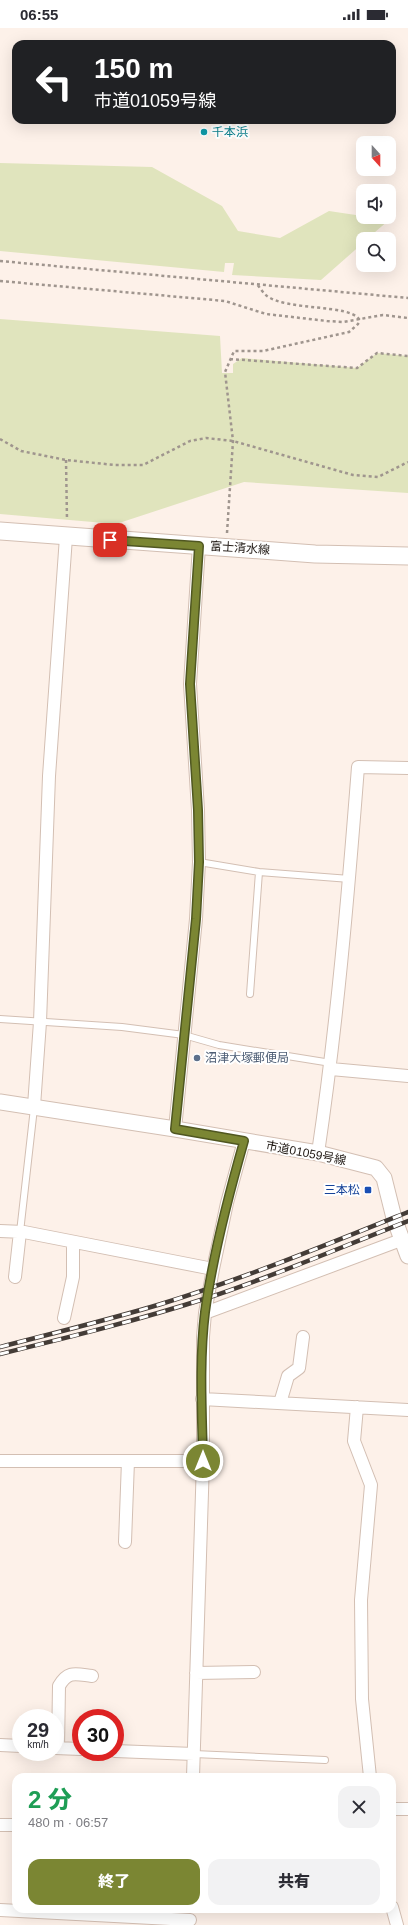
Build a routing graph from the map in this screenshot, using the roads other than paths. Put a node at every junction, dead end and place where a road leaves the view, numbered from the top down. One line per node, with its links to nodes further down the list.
1 (67, 528): 2 (main road, 富士清水線); 3 (main road, 富士清水線); 11 (street)
2 (0, 532)
3 (199, 546): 4 (main road, 富士清水線); 6 (street)
4 (408, 556)
5 (408, 768): 8 (street)
6 (199, 862): 7 (lane); 12 (street)
7 (259, 872): 8 (lane); 9 (lane)
8 (350, 879): 13 (street)
9 (250, 994)
10 (0, 1019): 11 (lane)
11 (40, 1022): 12 (lane); 16 (street)
12 (184, 1035): 13 (lane); 17 (street)
13 (331, 1066): 14 (street); 19 (street)
14 (408, 1076)
15 (0, 1102): 16 (street, 市道01059号線)
16 (34, 1106): 17 (street, 市道01059号線); 21 (lane)
17 (175, 1129): 18 (street, 市道01059号線)
18 (244, 1141): 19 (street, 市道01059号線); 25 (street)
19 (318, 1153): 22 (street, 市道01059号線)
20 (0, 1231): 21 (street)
21 (20, 1232): 23 (street); 26 (street)
22 (402, 1240): 24 (street, 市道01059号線); 27 (street)
23 (73, 1242): 25 (street); 28 (street)
24 (408, 1256)
25 (213, 1269): 27 (street)
26 (15, 1277)
27 (205, 1313): 30 (street)
28 (64, 1318)
29 (303, 1337): 31 (street)
30 (202, 1399): 31 (street); 36 (street)
31 (280, 1403): 32 (street)
32 (357, 1407): 33 (street); 48 (street)
33 (408, 1410)
34 (0, 1461): 35 (street)
35 (128, 1461): 36 (street); 37 (street)
36 (203, 1461): 39 (street)
37 (125, 1542)
38 (254, 1672): 39 (street)
39 (196, 1673): 45 (street)
40 (92, 1676): 41 (street)
41 (58, 1709)
42 (0, 1745): 43 (street)
43 (12, 1746)
44 (124, 1750): 45 (street)
45 (194, 1754): 46 (lane); 47 (street)
46 (325, 1760)
47 (193, 1773)
48 (370, 1773)
49 (396, 1809): 50 (street)
50 (408, 1809)
51 (0, 1824): 52 (street)
52 (12, 1825)
53 (0, 1910): 54 (street)
54 (12, 1911)
55 (71, 1913): 57 (street)
56 (394, 1913): 58 (street)
57 (190, 1918)
58 (397, 1925)

